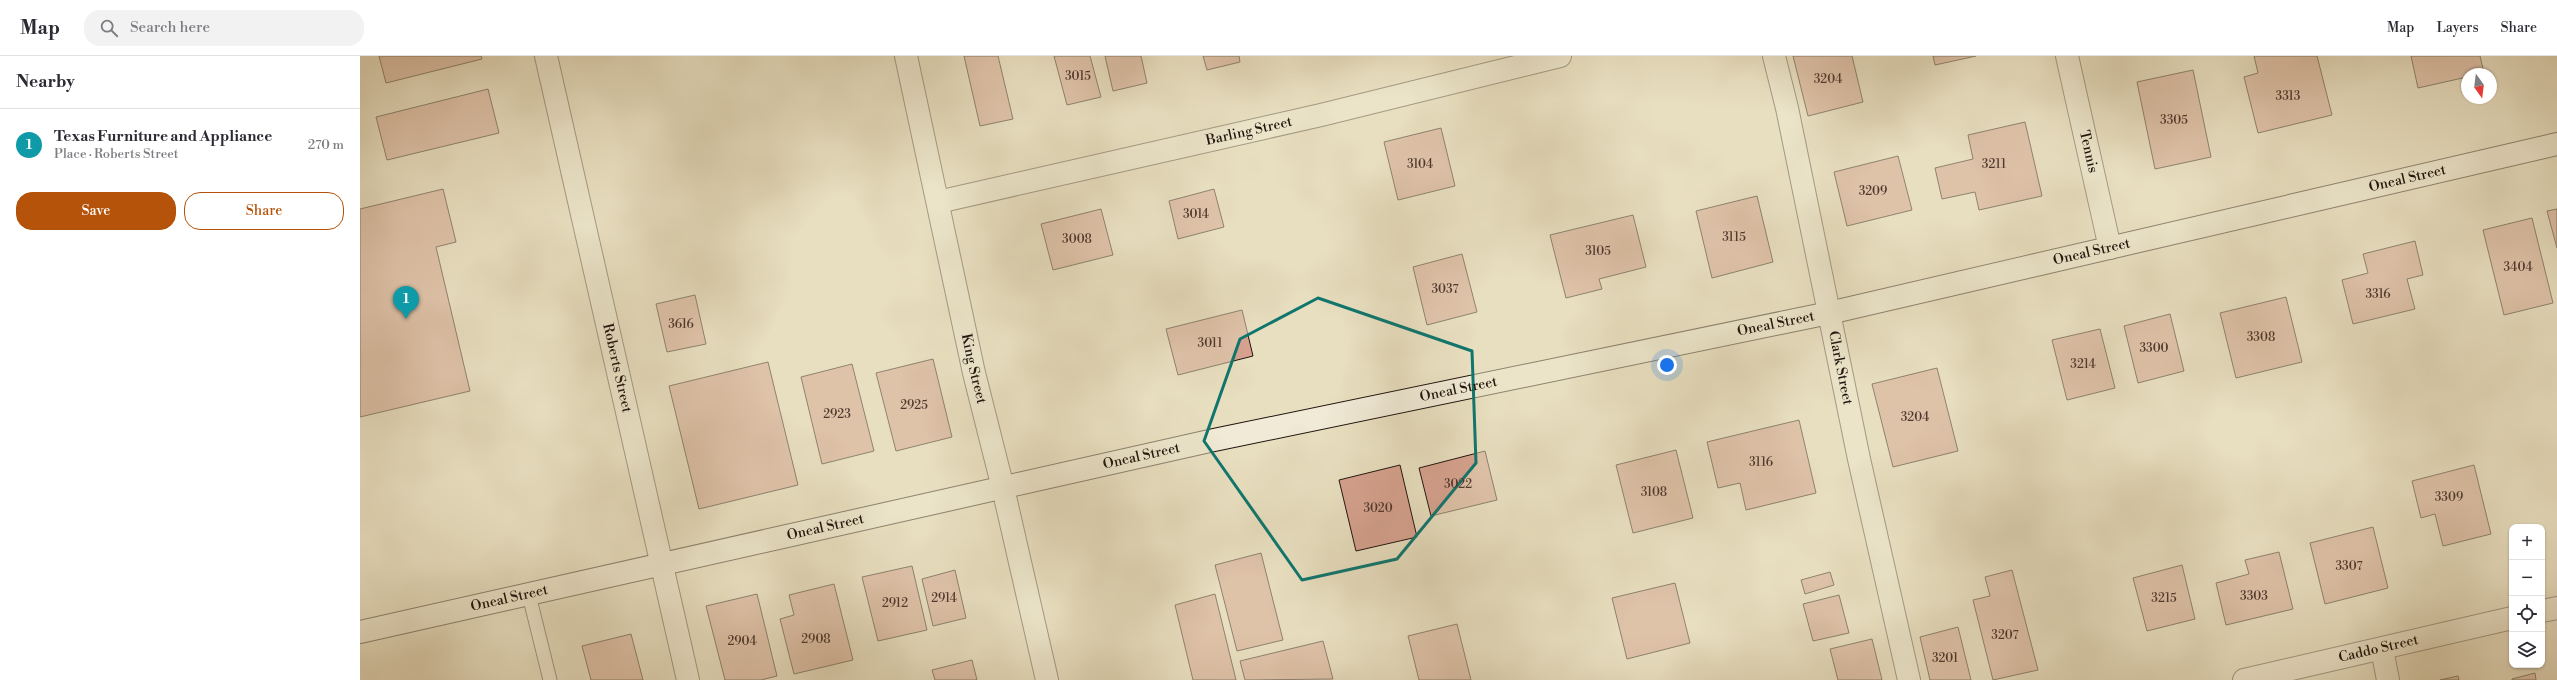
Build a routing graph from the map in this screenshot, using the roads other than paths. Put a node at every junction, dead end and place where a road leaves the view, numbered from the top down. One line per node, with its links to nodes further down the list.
1 (546, 56): 11 (street, Roberts Street)
2 (906, 56): 7 (street, King Street)
3 (1560, 56): 7 (street, Barling Street)
4 (1774, 56): 9 (street, Clark Street)
5 (2067, 56): 8 (street, Tennis)
6 (2557, 144): 8 (street, Oneal Street)
7 (938, 202): 10 (street, King Street)
8 (2110, 248): 9 (street, Oneal Street)
9 (1829, 313): 10 (street, Oneal Street); 21 (street, Clark Street)
10 (1003, 488): 11 (street, Oneal Street); 20 (street, King Street)
11 (661, 566): 12 (street, Oneal Street); 19 (street, Roberts Street)
12 (529, 595): 16 (street, Oneal Street); 18 (lane)
13 (2557, 608): 14 (street)
14 (2545, 610)
15 (2509, 619): 17 (street, Caddo Street)
16 (360, 632)
17 (2382, 649): 22 (street, Caddo Street); 23 (street)
18 (550, 680)
19 (688, 680)
20 (1047, 680)
21 (1910, 680)
22 (2244, 680)
23 (2388, 680)

